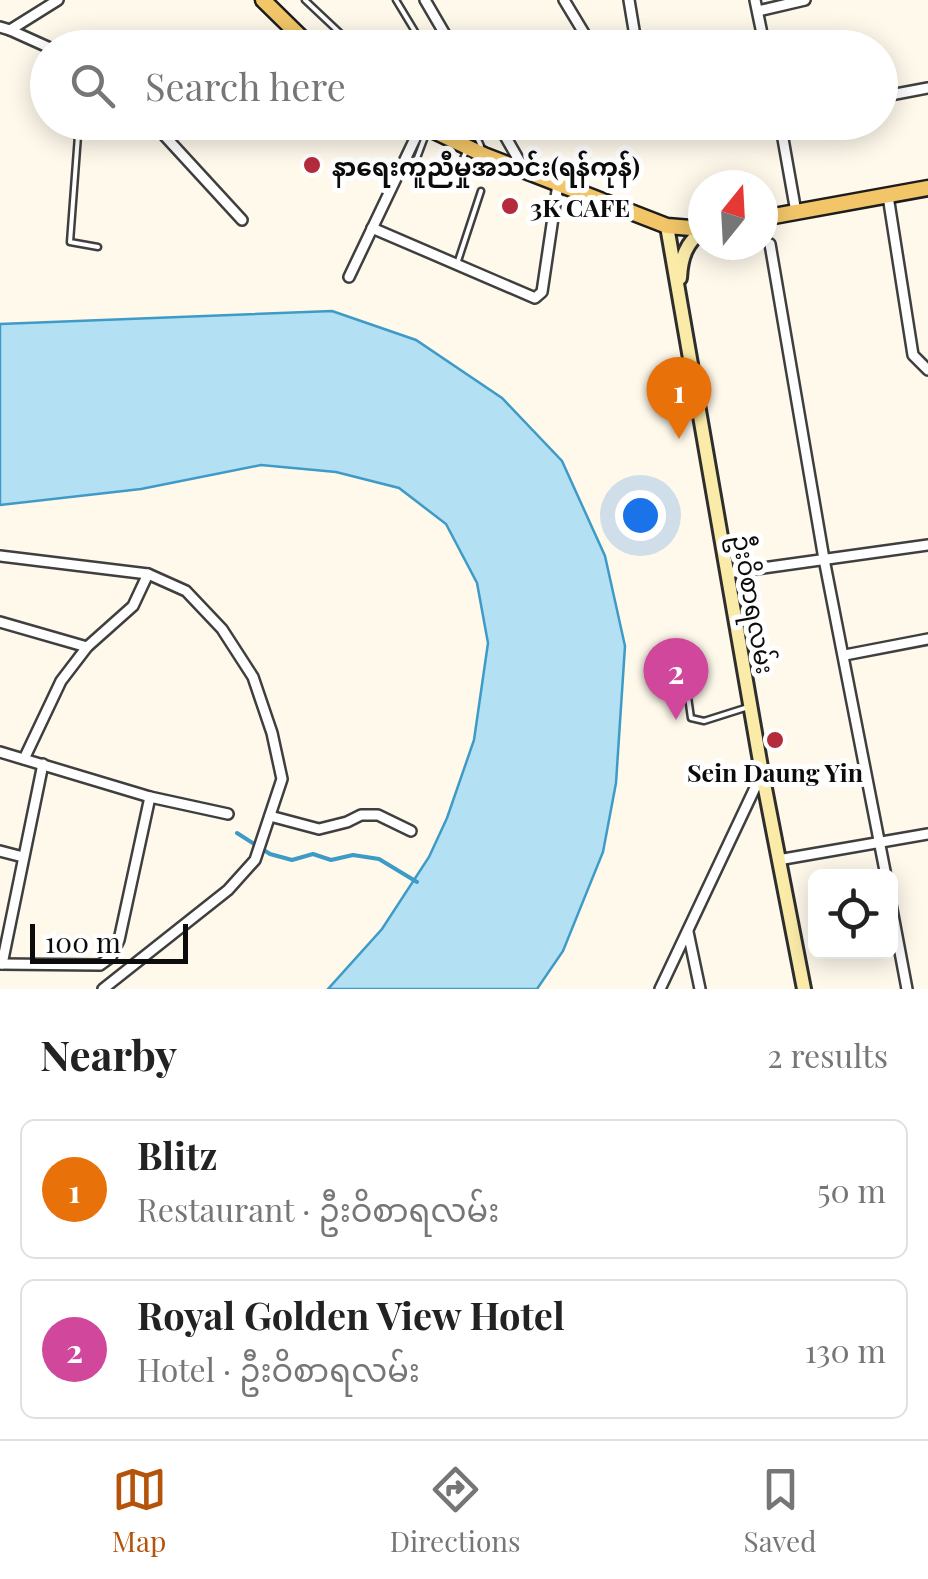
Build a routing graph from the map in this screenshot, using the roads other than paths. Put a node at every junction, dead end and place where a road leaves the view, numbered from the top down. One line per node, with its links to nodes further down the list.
1 (58, 0): 10 (street)
2 (305, 0): 12 (lane)
3 (396, 0): 13 (lane)
4 (425, 0): 14 (street)
5 (564, 0): 15 (street)
6 (629, 0): 16 (street)
7 (804, 0): 9 (street)
8 (269, 2): 11 (main road)
9 (756, 6)
10 (5, 29): 17 (street)
11 (295, 30)
12 (337, 30)
13 (414, 30)
14 (442, 30)
15 (582, 30)
16 (633, 30)
17 (30, 40)
18 (928, 88): 19 (street)
19 (898, 94)
20 (78, 140): 44 (lane)
21 (169, 140): 39 (street)
22 (414, 140): 41 (street)
23 (419, 140): 31 (lane)
24 (450, 140): 28 (main road)
25 (478, 140): 29 (lane)
26 (507, 140): 30 (street)
27 (783, 140): 37 (street)
28 (467, 148): 29 (main road); 33 (lane)
29 (484, 155): 30 (main road)
30 (525, 171): 32 (main road)
31 (417, 174)
32 (558, 184): 40 (main road); 46 (street)
33 (444, 186)
34 (928, 188): 36 (main road)
35 (480, 191): 46 (lane)
36 (888, 196): 37 (main road); 49 (street)
37 (796, 212): 38 (main road)
38 (778, 215)
39 (242, 220)
40 (667, 226): 42 (main road); 48 (main road, ဦးဝိစာရလမ်း)
41 (372, 228): 46 (street); 47 (street)
42 (688, 228)
43 (688, 246): 48 (main road)
44 (98, 247)
45 (773, 260): 52 (street)
46 (457, 264)
47 (349, 277)
48 (679, 295): 53 (main road, ဦးဝိစာရလမ်း)
49 (928, 370)
50 (928, 545): 52 (street)
51 (0, 556): 54 (street)
52 (824, 559): 53 (street); 58 (street)
53 (727, 573): 60 (main road, ဦးဝိစာရလမ်း)
54 (148, 574): 57 (street); 67 (street)
55 (0, 622): 57 (street)
56 (927, 643): 58 (street)
57 (87, 648): 62 (street)
58 (845, 654): 70 (street)
59 (685, 676): 60 (lane)
60 (750, 706): 64 (main road, ဦးဝိစာရလမ်း)
61 (0, 752): 62 (street)
62 (24, 758): 63 (street)
63 (43, 764): 65 (street); 72 (street)
64 (762, 773): 73 (main road, ဦးဝိစာရလမ်း); 75 (street)
65 (150, 797): 66 (street); 77 (street)
66 (228, 814)
67 (270, 816): 68 (street); 78 (street)
68 (411, 832)
69 (928, 834): 70 (street)
70 (880, 842): 73 (street); 74 (street)
71 (0, 851): 72 (street)
72 (23, 858): 77 (street)
73 (778, 860): 81 (main road, ဦးဝိစာရလမ်း)
74 (885, 869)
75 (688, 930): 79 (street); 80 (street)
76 (898, 941): 82 (street)
77 (1, 964)
78 (102, 989)
79 (660, 989)
80 (700, 989)
81 (804, 989)
82 (907, 989)

